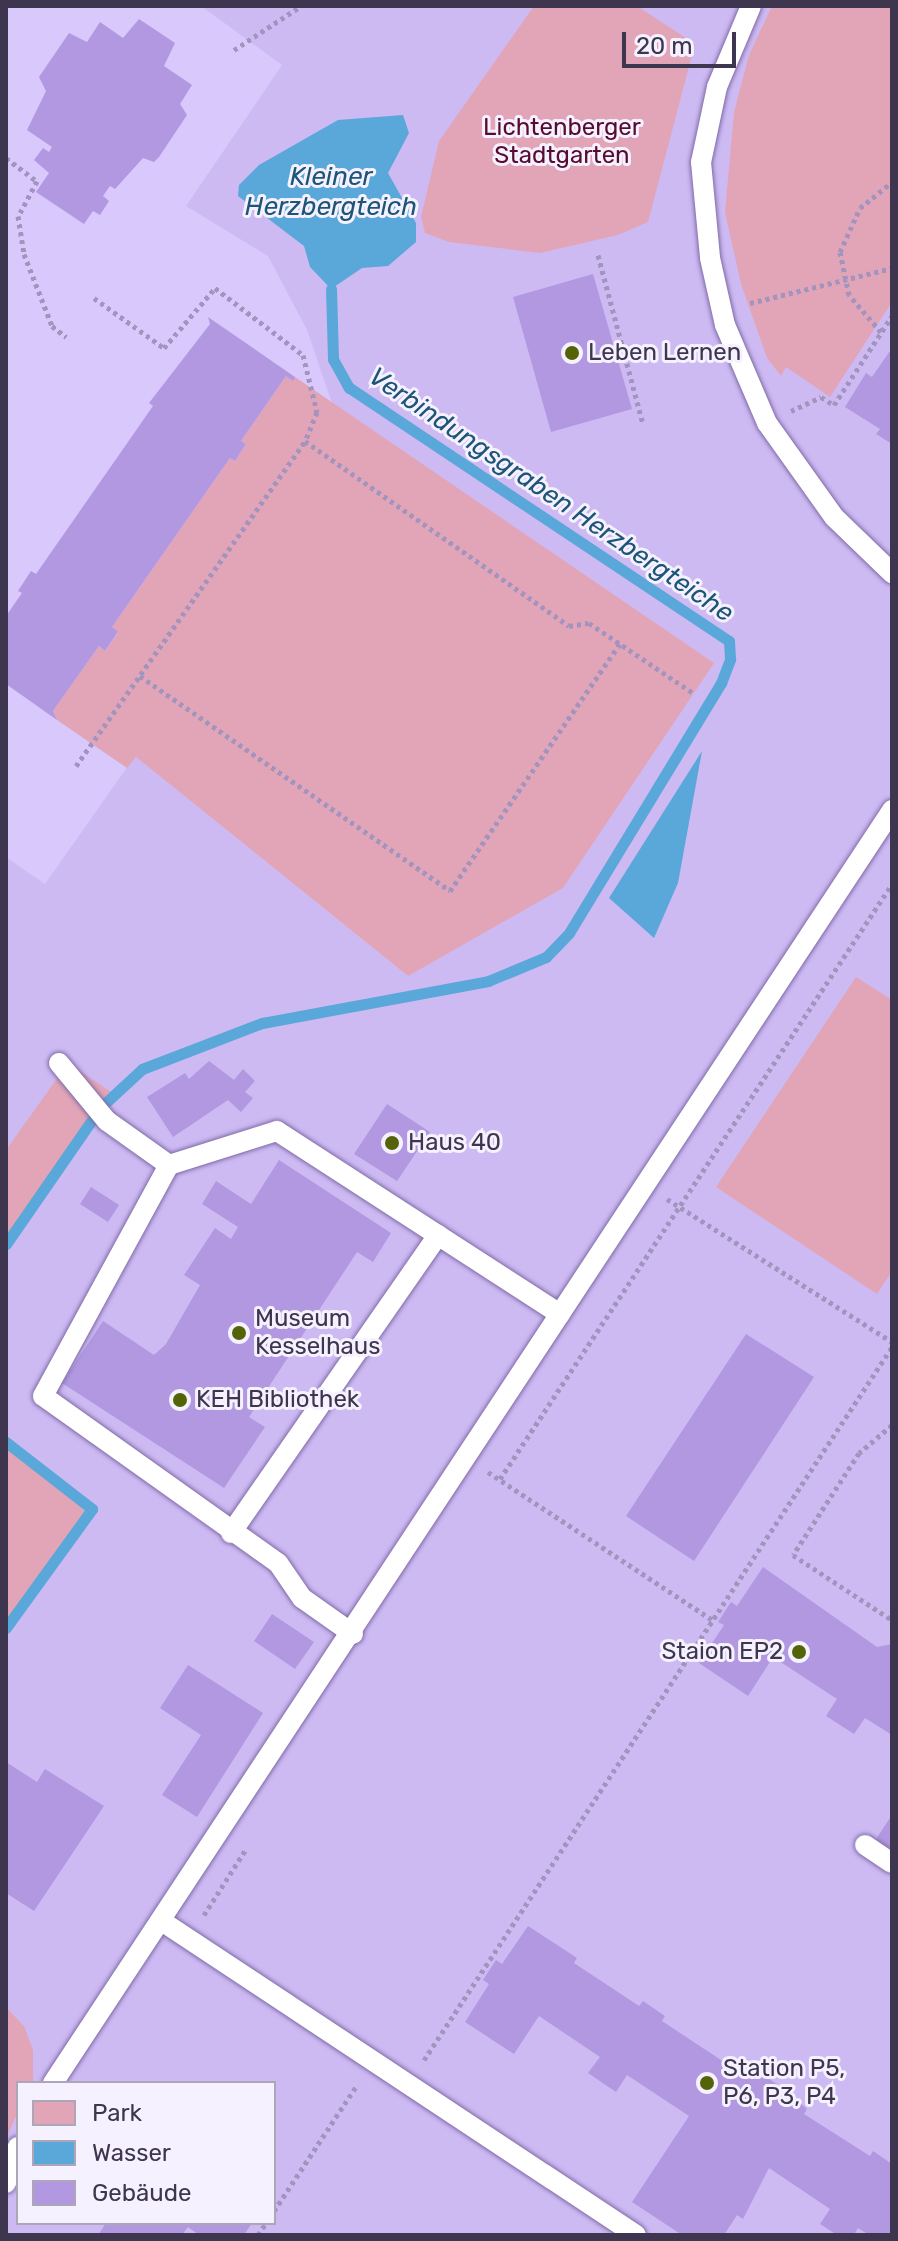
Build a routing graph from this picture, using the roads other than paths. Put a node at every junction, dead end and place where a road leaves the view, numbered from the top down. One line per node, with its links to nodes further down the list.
1 (751, 6): 2 (lane)
2 (892, 573)
3 (892, 810): 7 (lane)
4 (59, 1063): 5 (lane)
5 (169, 1165): 6 (lane); 8 (lane)
6 (438, 1235): 7 (lane); 8 (lane)
7 (560, 1314): 9 (lane)
8 (231, 1533): 9 (lane)
9 (353, 1634): 12 (lane)
10 (865, 1845): 11 (lane)
11 (892, 1863)
12 (163, 1922): 13 (lane); 16 (lane)
13 (54, 2081)
14 (16, 2153): 15 (lane)
15 (6, 2183)
16 (636, 2235)

